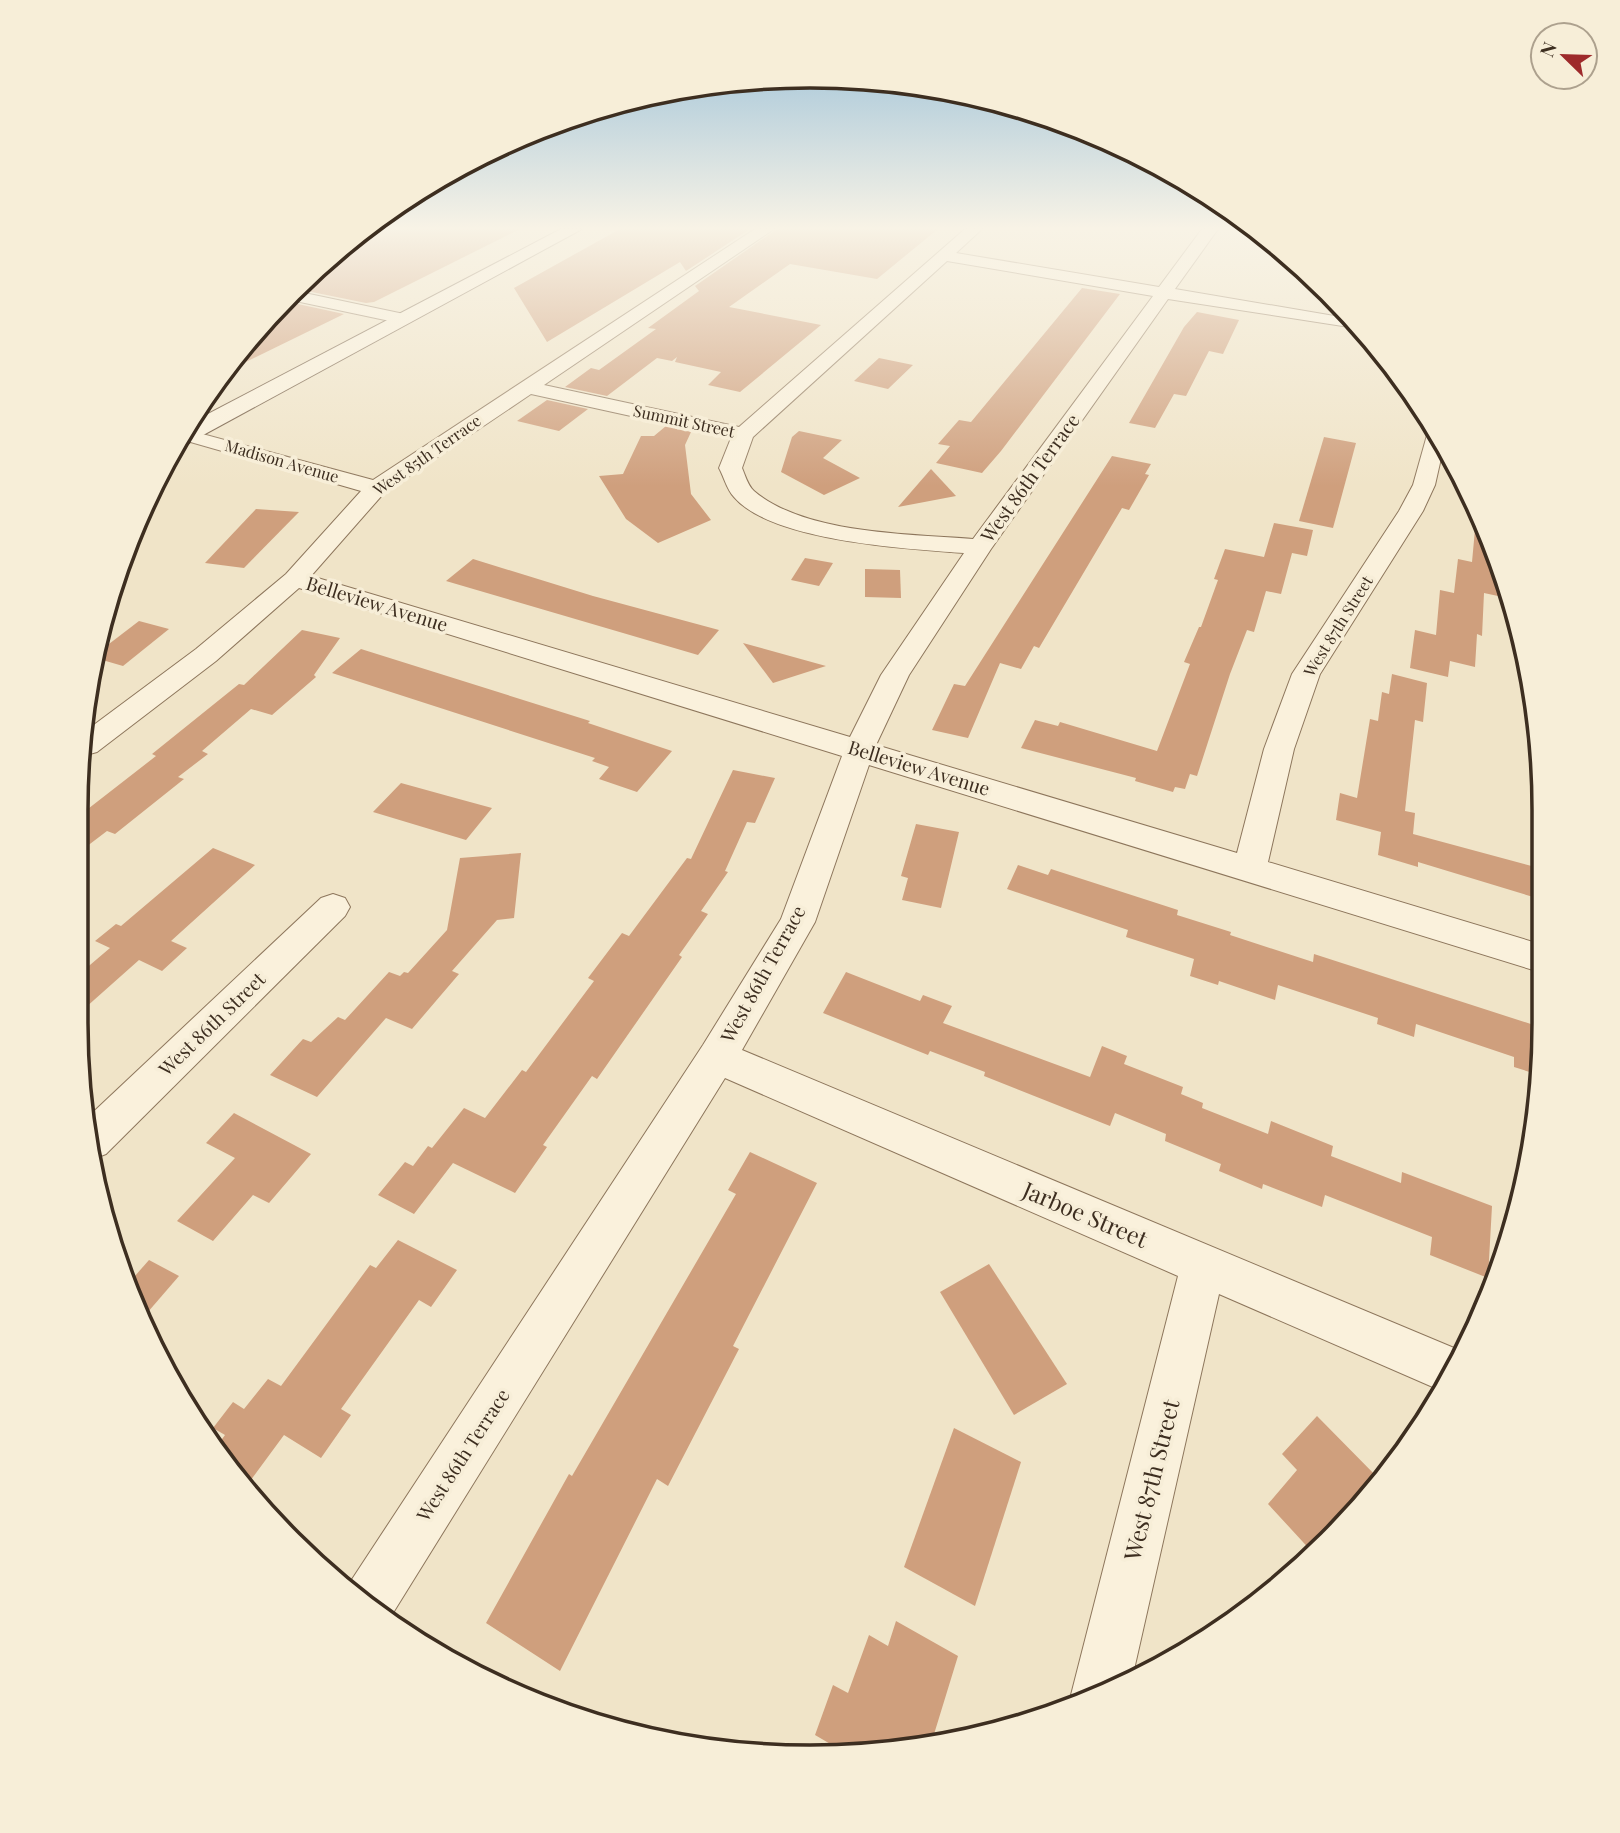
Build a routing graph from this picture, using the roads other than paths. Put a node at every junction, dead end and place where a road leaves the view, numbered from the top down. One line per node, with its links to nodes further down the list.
1 (383, 315): 7 (street)
2 (412, 315): 7 (main road)
3 (636, 315): 9 (street, West 85th Terrace)
4 (878, 315): 12 (street)
5 (1149, 315): 15 (street, West 86th Terrace)
6 (1294, 315): 8 (street)
7 (404, 319): 10 (main road)
8 (1343, 323)
9 (525, 387): 12 (street, Summit Street); 14 (street, West 85th Terrace)
10 (200, 424)
11 (196, 429): 14 (street, Madison Avenue)
12 (743, 434): 15 (street, Summit Street)
13 (1433, 444): 19 (street, West 87th Street)
14 (376, 488): 16 (street, West 85th Terrace)
15 (980, 547): 18 (street, West 86th Terrace)
16 (295, 579): 17 (street, West 85th Terrace); 18 (street, Belleview Avenue)
17 (91, 741)
18 (859, 750): 19 (street, Belleview Avenue); 22 (street, West 86th Terrace)
19 (1249, 870): 21 (street, Belleview Avenue)
20 (333, 907): 23 (street, West 86th Street)
21 (1532, 956)
22 (717, 1057): 24 (street, Jarboe Street); 26 (street, West 86th Terrace)
23 (97, 1135)
24 (1203, 1266): 25 (street, Jarboe Street); 27 (street, West 87th Street)
25 (1445, 1368)
26 (372, 1597)
27 (1103, 1683)

